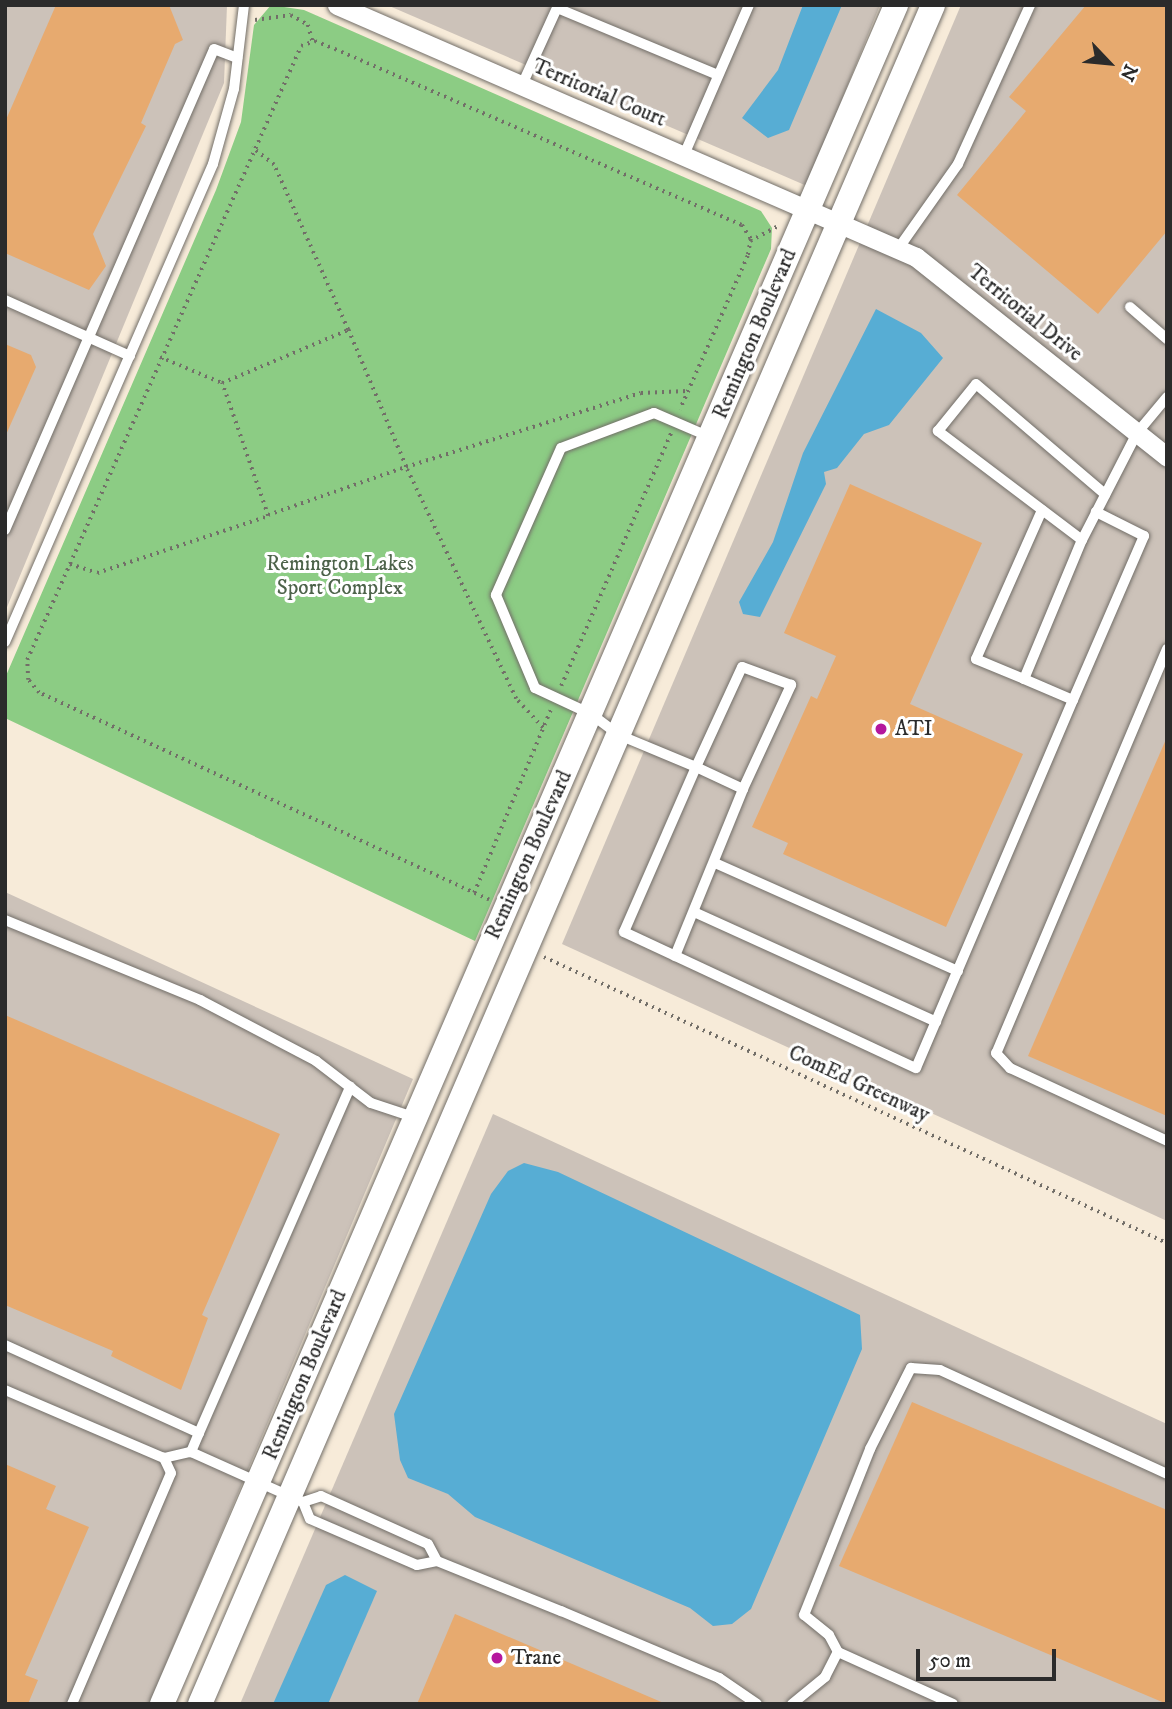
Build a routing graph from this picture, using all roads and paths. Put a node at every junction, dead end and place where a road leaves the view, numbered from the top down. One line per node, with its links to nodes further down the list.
1 (244, 5): 9 (lane)
2 (337, 5): 11 (street, Territorial Court)
3 (749, 5): 10 (lane)
4 (896, 5): 14 (street, Remington Boulevard)
5 (933, 5): 15 (street, Remington Boulevard)
6 (1030, 5): 18 (lane)
7 (256, 20): 8 (path)
8 (313, 42): 12 (path); 17 (path)
9 (237, 58): 22 (lane); 24 (lane)
10 (718, 75): 11 (lane); 13 (lane)
11 (522, 85): 13 (street, Territorial Court)
12 (252, 148): 21 (path); 25 (path)
13 (684, 155): 14 (street, Territorial Court)
14 (810, 208): 15 (street, Territorial Court); 31 (street, Remington Boulevard)
15 (842, 224): 18 (street, Territorial Drive); 48 (street, Remington Boulevard)
16 (778, 225): 17 (path)
17 (750, 241): 27 (path)
18 (898, 249): 30 (street, Territorial Drive)
19 (5, 300): 22 (lane)
20 (1130, 307): 23 (lane)
21 (348, 330): 26 (path); 33 (path)
22 (87, 337): 24 (lane); 38 (lane)
23 (1167, 339)
24 (130, 356): 41 (lane)
25 (160, 357): 26 (path); 40 (path)
26 (222, 383): 37 (path)
27 (687, 391): 29 (path); 33 (path)
28 (1167, 397): 30 (lane)
29 (676, 422): 31 (lane); 44 (path); 44 (lane)
30 (1137, 433): 32 (street, Territorial Drive); 34 (lane)
31 (711, 437): 46 (street, Remington Boulevard)
32 (1167, 457)
33 (406, 467): 37 (path); 47 (path)
34 (1105, 494): 35 (lane); 36 (lane)
35 (1042, 510): 39 (lane); 43 (lane)
36 (1096, 512): 39 (lane); 45 (lane)
37 (268, 516): 40 (path)
38 (5, 530)
39 (1082, 540): 43 (lane)
40 (69, 564): 52 (path)
41 (5, 642)
42 (1167, 649): 62 (lane)
43 (1024, 679): 45 (lane)
44 (556, 698): 46 (lane); 47 (path)
45 (1073, 700): 58 (lane)
46 (591, 714): 48 (lane); 61 (street, Remington Boulevard)
47 (542, 728): 52 (path)
48 (619, 735): 49 (lane); 71 (street, Remington Boulevard)
49 (696, 767): 50 (lane); 50 (lane); 57 (lane)
50 (743, 789): 51 (lane)
51 (715, 863): 54 (lane); 58 (lane)
52 (474, 893): 53 (path)
53 (495, 903)
54 (694, 912): 57 (lane); 59 (lane)
55 (5, 920): 60 (lane)
56 (538, 953): 63 (path, ComEd Greenway)
57 (675, 956): 59 (lane)
58 (958, 971): 59 (lane)
59 (936, 1022)
60 (350, 1087): 61 (lane); 66 (lane)
61 (416, 1118): 70 (street, Remington Boulevard)
62 (1167, 1141)
63 (1167, 1243)
64 (5, 1345): 66 (lane)
65 (5, 1390): 68 (lane)
66 (199, 1433): 67 (lane)
67 (191, 1452): 68 (lane); 70 (lane)
68 (164, 1458): 74 (lane)
69 (1167, 1474): 73 (lane)
70 (258, 1482): 71 (lane); 75 (street, Remington Boulevard)
71 (297, 1499): 72 (lane); 72 (lane); 76 (street, Remington Boulevard)
72 (437, 1561): 77 (lane)
73 (838, 1652): 78 (lane); 79 (lane)
74 (72, 1704)
75 (162, 1704)
76 (200, 1704)
77 (757, 1704)
78 (792, 1704)
79 (953, 1704)

